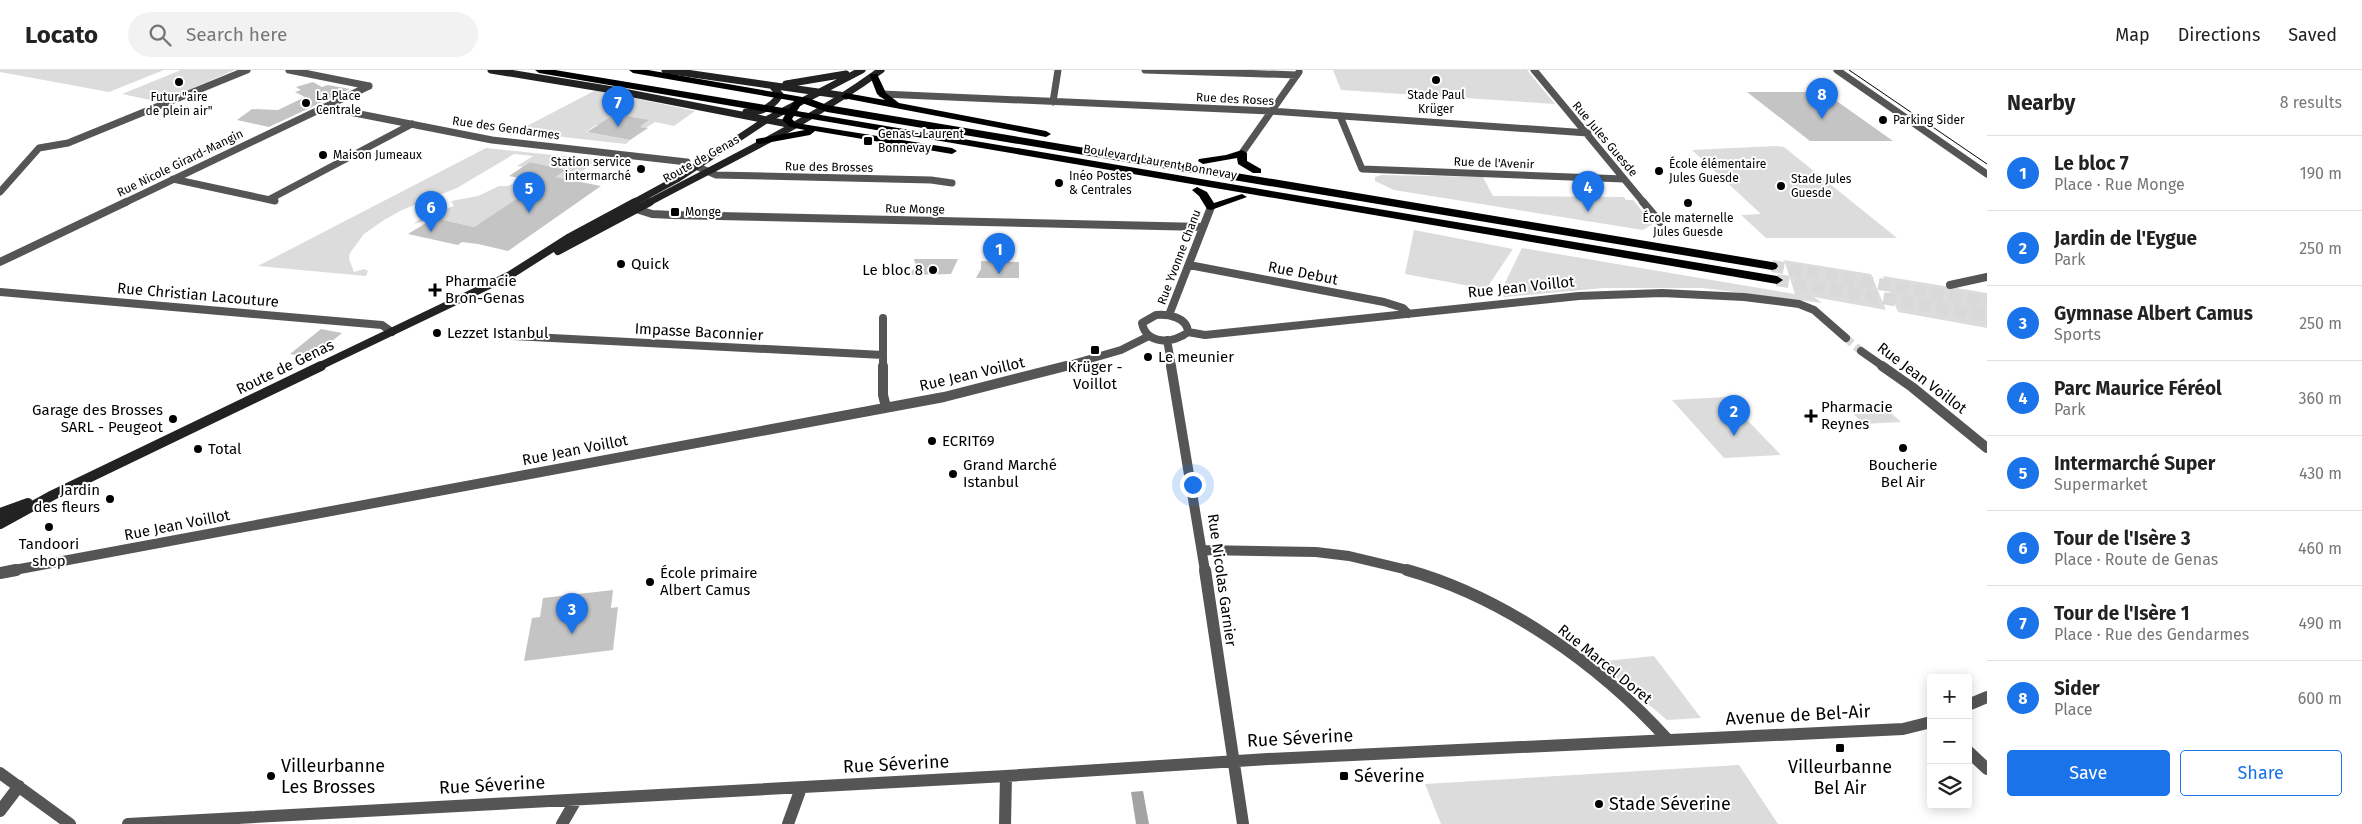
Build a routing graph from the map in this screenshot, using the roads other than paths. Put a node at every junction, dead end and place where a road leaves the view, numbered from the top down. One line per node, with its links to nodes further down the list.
1 (247, 70): 50 (street)
2 (289, 70): 24 (street, Rue Nicole Girard-Mangin)
3 (491, 70): 20 (main road)
4 (539, 70): 58 (highway, Boulevard Laurent Bonnevay)
5 (591, 70): 17 (highway, Boulevard Laurent Bonnevay)
6 (633, 70): 17 (highway)
7 (665, 70): 15 (main road)
8 (861, 70): 15 (main road); 16 (main road, Route de Genas)
9 (1058, 70): 22 (street)
10 (1145, 70): 14 (street)
11 (1534, 70): 34 (street, Rue Jules Guesde)
12 (1838, 70): 45 (street)
13 (877, 73): 18 (highway); 19 (main road, Route de Genas)
14 (1299, 73): 27 (street)
15 (768, 86): 16 (main road); 20 (main road)
16 (818, 92): 19 (main road); 21 (main road, Route de Genas); 25 (main road)
17 (751, 94): 25 (highway, Boulevard Laurent Bonnevay)
18 (882, 94): 22 (street, Rue des Roses); 23 (highway)
19 (846, 96): 23 (highway); 25 (main road, Route de Genas)
20 (668, 101): 26 (main road)
21 (798, 102): 29 (main road, Route de Genas); 31 (highway)
22 (1053, 102): 27 (street, Rue des Roses)
23 (897, 105): 33 (highway); 37 (highway)
24 (324, 107): 30 (street, Rue des Gendarmes); 46 (street, Rue Nicole Girard-Mangin)
25 (823, 110): 31 (main road, Route de Genas); 57 (highway, Boulevard Laurent Bonnevay)
26 (718, 111): 29 (main road); 35 (main road)
27 (1270, 111): 28 (street, Rue des Roses); 39 (street)
28 (1340, 116): 34 (street, Rue des Roses); 47 (street, Rue de l'Avenir)
29 (766, 120): 31 (main road); 35 (main road, Route de Genas)
30 (412, 124): 41 (street, Rue des Gendarmes); 52 (street)
31 (793, 125): 32 (highway); 36 (main road, Route de Genas)
32 (826, 130): 33 (highway); 36 (highway)
33 (840, 133): 49 (highway)
34 (1588, 133): 47 (street, Rue Jules Guesde)
35 (744, 134): 42 (main road, Route de Genas)
36 (760, 142): 44 (main road, Route de Genas)
37 (1114, 145)
38 (1133, 148): 40 (highway)
39 (1242, 153): 40 (highway); 43 (highway)
40 (1203, 161): 43 (highway)
41 (687, 162)
42 (696, 166): 44 (street); 54 (main road, Route de Genas)
43 (1258, 171): 57 (highway)
44 (707, 172): 48 (street, Rue des Brosses); 56 (main road, Route de Genas)
45 (1987, 174)
46 (173, 179): 52 (street); 61 (street, Rue Nicole Girard-Mangin)
47 (1624, 179): 59 (street, Rue Jules Guesde)
48 (952, 183)
49 (1197, 190): 51 (highway); 55 (highway)
50 (0, 192)
51 (1242, 197): 55 (highway); 58 (highway)
52 (270, 199): 53 (street)
53 (278, 202)
54 (629, 206): 56 (street, Rue Monge); 62 (main road, Route de Genas)
55 (1211, 207): 60 (street, Rue Yvonne Chanu)
56 (638, 210): 60 (street, Rue Monge); 62 (main road, Route de Genas)
57 (1492, 218): 64 (highway, Boulevard Laurent Bonnevay)
58 (1434, 222): 66 (highway, Boulevard Laurent Bonnevay)
59 (1660, 222)
60 (1203, 227): 63 (street, Rue Yvonne Chanu)
61 (0, 262)
62 (530, 264): 72 (main road, Route de Genas)
63 (1188, 265): 69 (street, Rue Debut); 70 (street, Rue Yvonne Chanu)
64 (1772, 266)
65 (1987, 277): 67 (street)
66 (1777, 280)
67 (1950, 285)
68 (0, 292): 72 (street, Rue Christian Lacouture)
69 (1409, 314): 73 (street, Rue Jean Voillot); 76 (street, Rue Jean Voillot)
70 (1169, 315): 73 (street); 75 (street)
71 (883, 318): 79 (street)
72 (392, 332): 82 (main road, Route de Genas)
73 (1188, 332): 77 (street)
74 (513, 336): 79 (street, Impasse Baconnier)
75 (1149, 336): 77 (street); 80 (street, Rue Jean Voillot)
76 (1846, 338)
77 (1167, 340): 85 (street, Rue Nicolas Garnier)
78 (1861, 351): 81 (street, Rue Jean Voillot)
79 (883, 355): 80 (street)
80 (886, 408): 86 (street, Rue Jean Voillot)
81 (1987, 448)
82 (53, 496): 83 (main road, Route de Genas); 84 (main road, Route de Genas)
83 (0, 512)
84 (0, 524)
85 (1202, 550): 90 (street, Rue Marcel Doret); 92 (street, Rue Nicolas Garnier)
86 (0, 573)
87 (1987, 697): 88 (street)
88 (1972, 703)
89 (1927, 723): 90 (street, Avenue de Bel-Air)
90 (1667, 739): 92 (street, Rue Séverine)
91 (1972, 755): 93 (street)
92 (1233, 761): 95 (street, Rue Séverine); 105 (street, Rue Nicolas Garnier)
93 (1987, 769)
94 (0, 773): 96 (street)
95 (1006, 776): 97 (street, Rue Séverine); 104 (street)
96 (19, 786): 99 (street); 100 (street)
97 (801, 788): 98 (street, Rue Séverine); 103 (street)
98 (576, 800): 101 (street, Rue Séverine); 102 (street)
99 (0, 811)
100 (70, 824)
101 (128, 824)
102 (562, 824)
103 (788, 824)
104 (1005, 824)
105 (1243, 824)

